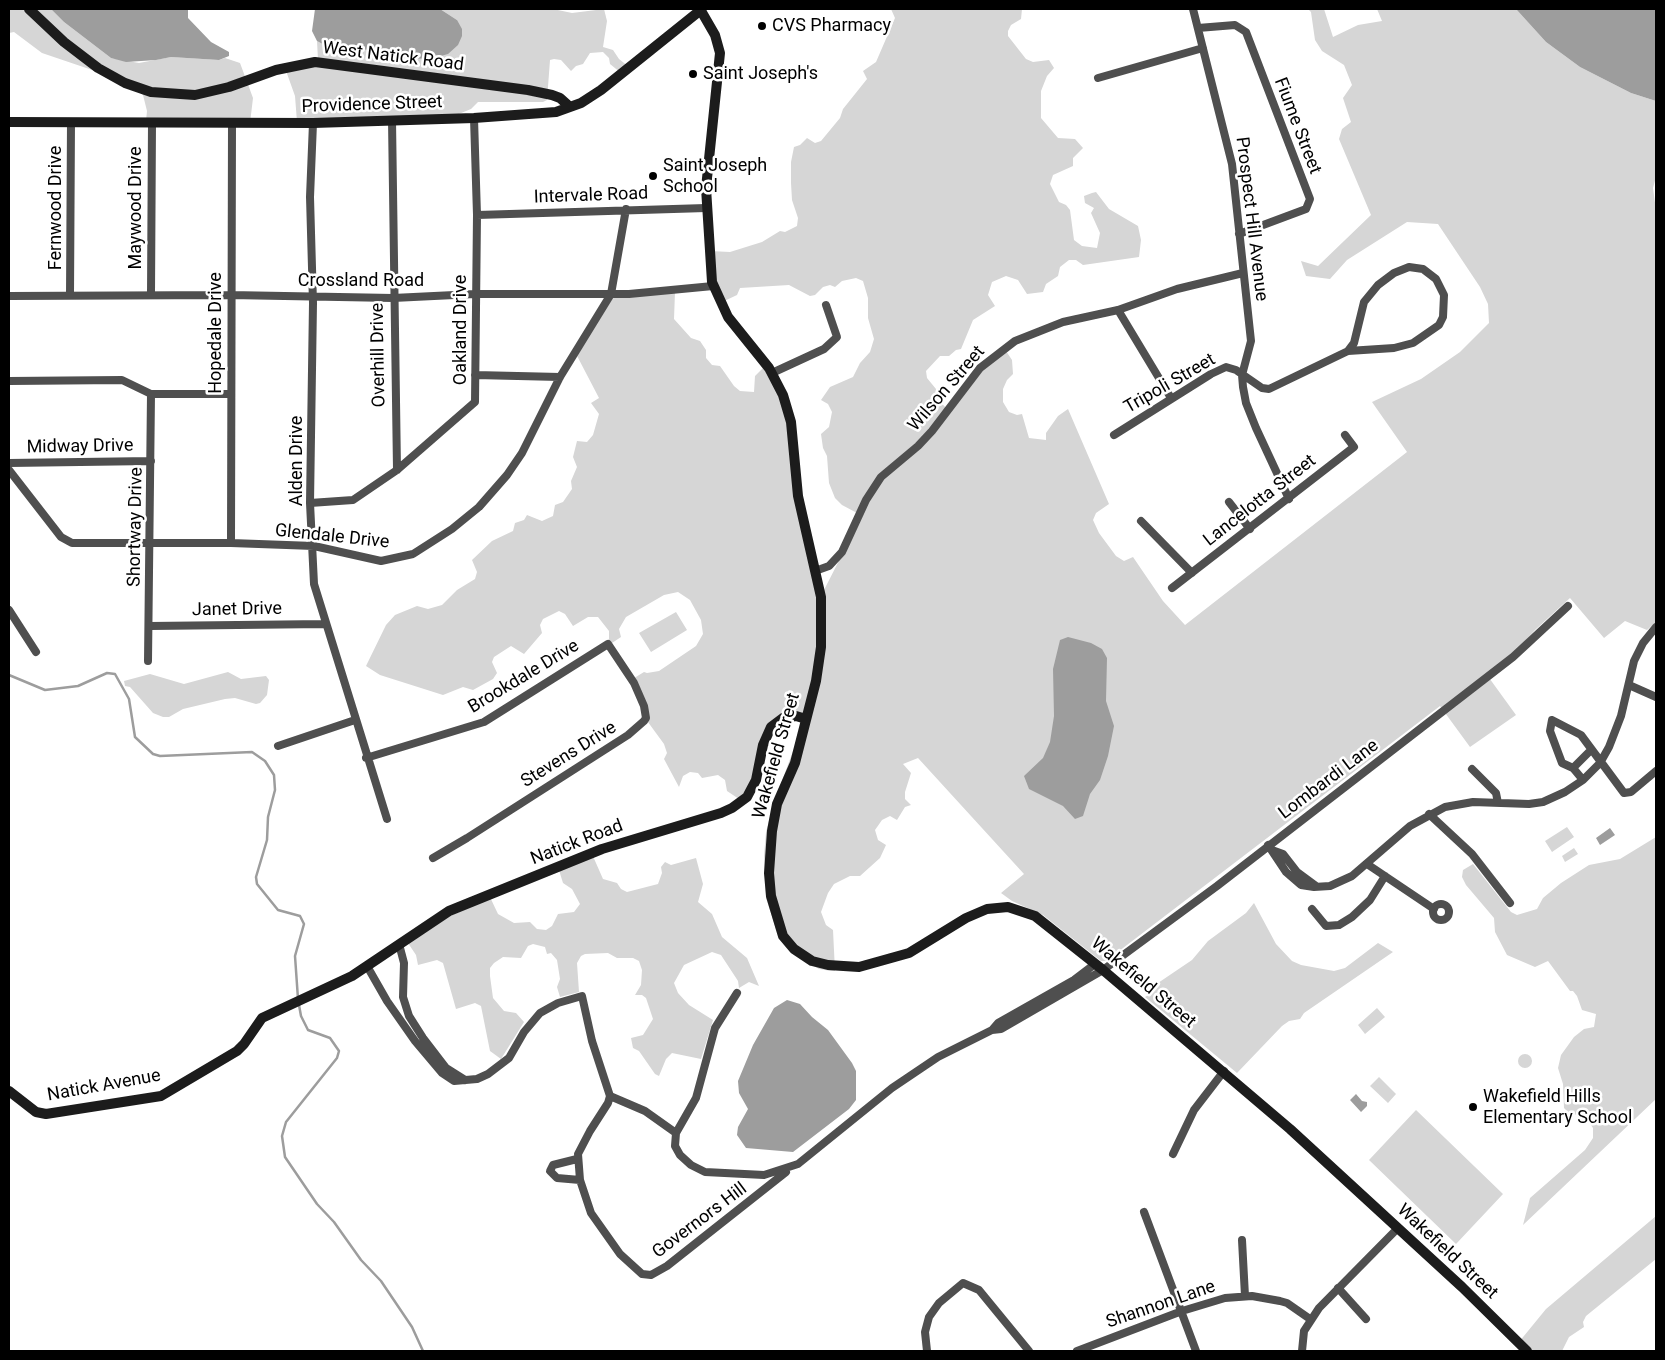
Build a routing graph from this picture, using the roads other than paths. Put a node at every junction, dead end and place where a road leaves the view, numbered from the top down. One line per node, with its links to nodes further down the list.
1 (29, 9): 7 (street, West Natick Road)
2 (701, 9): 7 (street, Providence Street); 15 (street, Wakefield Street)
3 (1193, 9): 4 (street, Prospect Hill Avenue)
4 (1198, 28): 5 (street, Prospect Hill Avenue); 18 (street, Fiume Street)
5 (1203, 48): 6 (street); 18 (street, Prospect Hill Avenue)
6 (1098, 78)
7 (570, 107): 8 (street, Providence Street)
8 (474, 118): 9 (street, Providence Street); 17 (street, Oakland Drive)
9 (392, 120): 14 (street, Providence Street); 28 (street, Overhill Drive)
10 (9, 122): 11 (street, Providence Street)
11 (71, 122): 12 (street, Providence Street); 25 (street, Fernwood Drive)
12 (152, 122): 13 (street, Providence Street); 21 (street, Maywood Drive)
13 (232, 123): 14 (street, Providence Street); 22 (street, Hopedale Drive)
14 (313, 123): 27 (street, Alden Drive)
15 (706, 208): 16 (street, Intervale Road); 20 (street, Wakefield Street)
16 (626, 209): 17 (street, Intervale Road); 24 (street, Glendale Drive)
17 (477, 215): 23 (street, Oakland Drive)
18 (1239, 234): 19 (street, Prospect Hill Avenue)
19 (1243, 273): 30 (street, Wilson Street); 34 (street, Prospect Hill Avenue)
20 (714, 286): 24 (street, Crossland Road); 32 (street, Wakefield Street)
21 (151, 294): 22 (street, Crossland Road); 25 (street, Crossland Road)
22 (230, 294): 27 (street, Crossland Road); 38 (street, Hopedale Drive)
23 (475, 294): 24 (street, Crossland Road); 28 (street, Crossland Road); 33 (street, Oakland Drive)
24 (611, 294): 35 (street, Glendale Drive)
25 (70, 295): 26 (street, Crossland Road)
26 (9, 296)
27 (313, 296): 28 (street, Crossland Road); 48 (street, Alden Drive)
28 (393, 298): 45 (street, Overhill Drive)
29 (826, 305): 32 (street)
30 (1118, 310): 39 (street); 54 (street, Wilson Street)
31 (1348, 351): 31 (street); 34 (street)
32 (772, 373): 54 (street, Wakefield Street)
33 (475, 375): 35 (street); 45 (street, Oakland Drive)
34 (1242, 375): 39 (street, Tripoli Street); 46 (street)
35 (560, 377): 53 (street, Glendale Drive)
36 (9, 381): 37 (street)
37 (151, 394): 38 (street); 42 (street, Shortway Drive)
38 (230, 394): 51 (street, Hopedale Drive)
39 (1171, 398): 40 (street, Tripoli Street)
40 (1114, 435)
41 (1345, 436): 46 (street, Lancelotta Street)
42 (151, 461): 43 (street, Midway Drive); 52 (street, Shortway Drive)
43 (9, 463)
44 (9, 470): 52 (street, Glendale Drive)
45 (397, 470): 48 (street, Oakland Drive)
46 (1290, 499): 50 (street, Lancelotta Street)
47 (1229, 502): 50 (street)
48 (310, 503): 53 (street, Alden Drive)
49 (1141, 520): 55 (street)
50 (1250, 529): 55 (street, Lancelotta Street)
51 (231, 543): 52 (street, Glendale Drive); 53 (street, Glendale Drive)
52 (150, 545): 60 (street, Shortway Drive)
53 (314, 546): 59 (street, Alden Drive)
54 (815, 571): 67 (street, Wakefield Street)
55 (1192, 573): 56 (street, Lancelotta Street)
56 (1172, 588)
57 (1568, 606): 80 (street, Lombardi Lane)
58 (9, 610): 63 (street)
59 (325, 624): 60 (street, Janet Drive); 68 (street, Alden Drive)
60 (150, 626): 64 (street, Shortway Drive)
61 (1656, 627): 65 (street)
62 (608, 644): 71 (street, Brookdale Drive); 81 (street, Stevens Drive)
63 (36, 652)
64 (148, 661)
65 (1628, 685): 66 (street); 72 (street)
66 (1656, 697)
67 (806, 719): 87 (street, Natick Road); 89 (street, Wakefield Street)
68 (356, 720): 69 (street); 71 (street, Alden Drive)
69 (278, 746)
70 (1591, 750): 72 (street); 73 (street); 73 (street)
71 (366, 758): 79 (street, Alden Drive)
72 (1600, 763): 75 (street); 76 (street)
73 (1572, 768): 76 (street)
74 (1472, 769): 77 (street)
75 (1656, 771)
76 (1583, 780): 77 (street)
77 (1498, 804): 78 (street)
78 (1429, 814): 82 (street); 84 (street)
79 (386, 819)
80 (1270, 848): 82 (street); 89 (street, Lombardi Lane)
81 (433, 858)
82 (1367, 864): 83 (street)
83 (1385, 876): 85 (street); 86 (street)
84 (1510, 903)
85 (1434, 908)
86 (1312, 909)
87 (399, 944): 88 (street, Natick Road); 93 (street)
88 (367, 966): 90 (street, Natick Road); 93 (street)
89 (1099, 967): 92 (street, Wakefield Street); 99 (street, Governors Hill)
90 (326, 989): 94 (street, Natick Avenue)
91 (737, 993): 96 (street)
92 (1224, 1071): 97 (street); 102 (street, Wakefield Street)
93 (467, 1080): 95 (street)
94 (9, 1092)
95 (610, 1096): 96 (street); 98 (street)
96 (676, 1133): 99 (street, Governors Hill)
97 (1173, 1154)
98 (577, 1160): 100 (street, Governors Hill); 100 (street)
99 (791, 1167): 100 (street, Governors Hill)
100 (580, 1180)
101 (1144, 1212): 106 (street)
102 (1398, 1228): 104 (street); 114 (street, Wakefield Street)
103 (1242, 1240): 105 (street)
104 (1338, 1288): 107 (street); 108 (street)
105 (1245, 1296): 106 (street, Shannon Lane); 107 (street, Shannon Lane)
106 (1182, 1311): 111 (street, Shannon Lane); 112 (street)
107 (1310, 1319): 113 (street)
108 (1366, 1319)
109 (927, 1351): 110 (street)
110 (1029, 1351)
111 (1077, 1351)
112 (1196, 1351)
113 (1302, 1351)
114 (1527, 1351)

